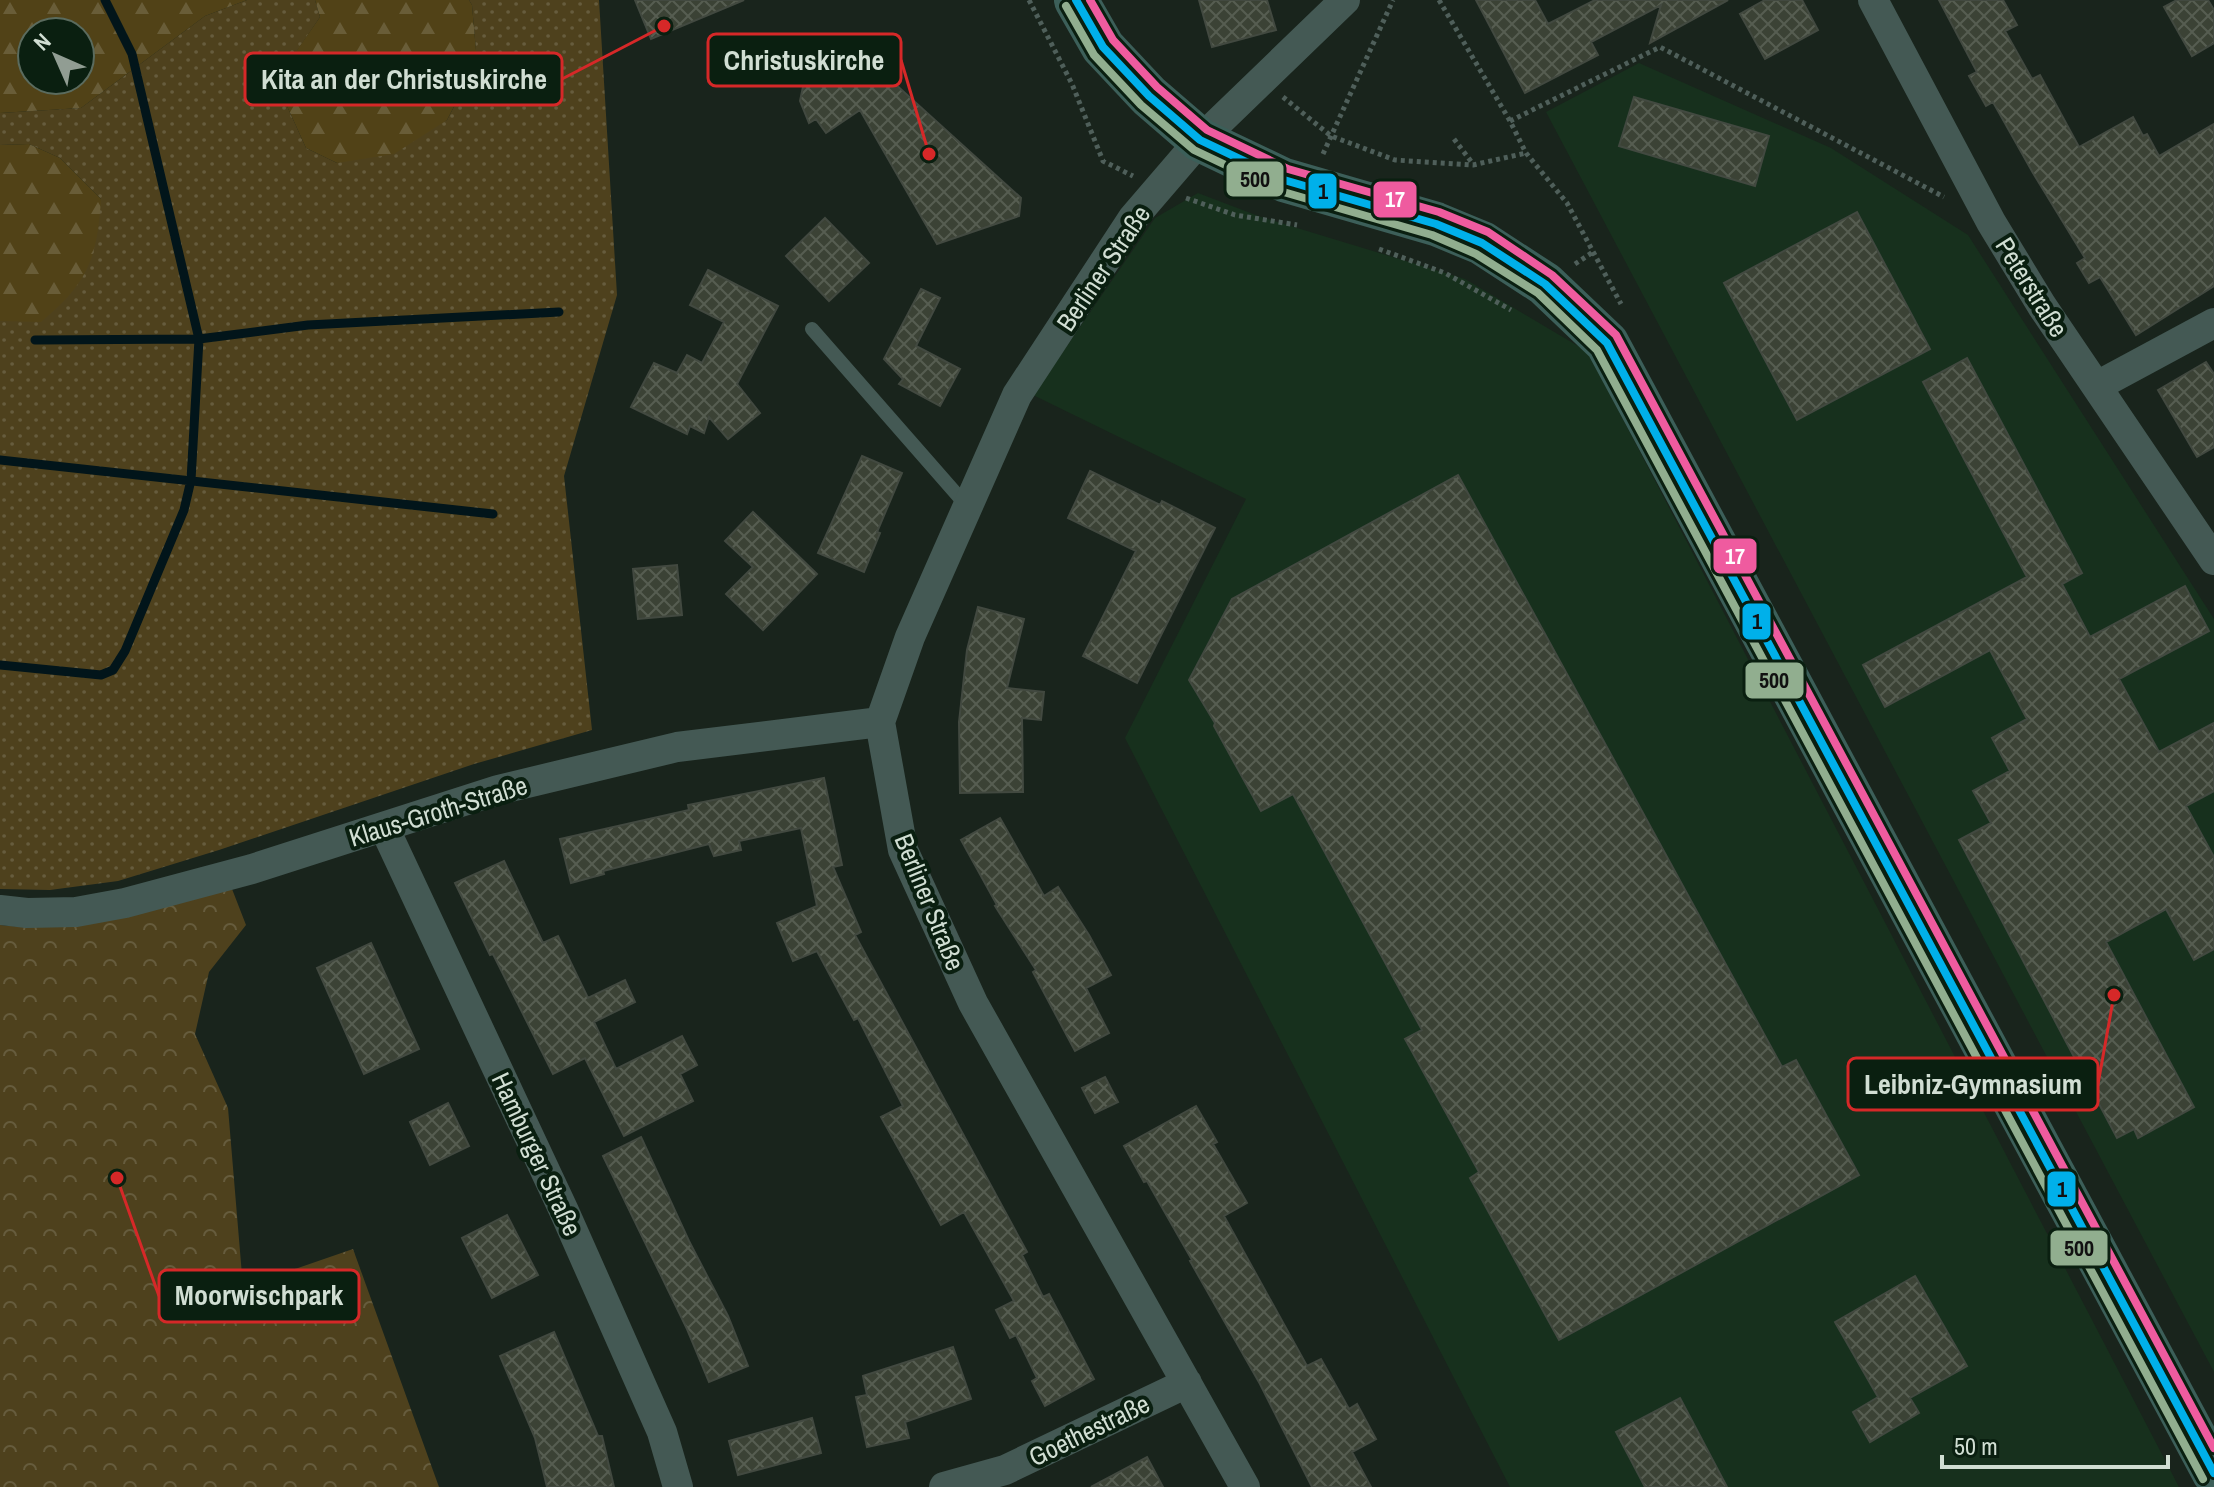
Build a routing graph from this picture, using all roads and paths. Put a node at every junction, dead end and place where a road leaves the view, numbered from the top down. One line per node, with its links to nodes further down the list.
1 (1076, 0): 10 (main road)
2 (1345, 0): 6 (street, Berliner Straße)
3 (1393, 0): 8 (path)
4 (1439, 0): 7 (path)
5 (1873, 0): 14 (street, Peterstraße)
6 (1262, 81): 8 (path); 10 (street, Berliner Straße)
7 (1510, 121): 11 (path); 14 (path)
8 (1331, 136): 12 (path); 13 (path)
9 (1454, 139): 12 (path)
10 (1200, 140): 13 (main road); 19 (street, Berliner Straße)
11 (1526, 153): 12 (path); 15 (path)
12 (1473, 165)
13 (1309, 188): 25 (main road)
14 (1991, 222): 18 (street, Peterstraße)
15 (1628, 316)
16 (2214, 323): 18 (street)
17 (812, 329): 19 (lane)
18 (2097, 386): 20 (street, Peterstraße)
19 (968, 507): 21 (street, Berliner Straße)
20 (2214, 560)
21 (880, 722): 22 (street, Klaus-Groth-Straße); 24 (street, Berliner Straße)
22 (384, 827): 23 (street, Klaus-Groth-Straße); 26 (street, Hamburger Straße)
23 (0, 910)
24 (1187, 1383): 27 (street, Goethestraße); 28 (street, Berliner Straße)
25 (2214, 1473)
26 (678, 1487)
27 (944, 1487)
28 (1245, 1487)

